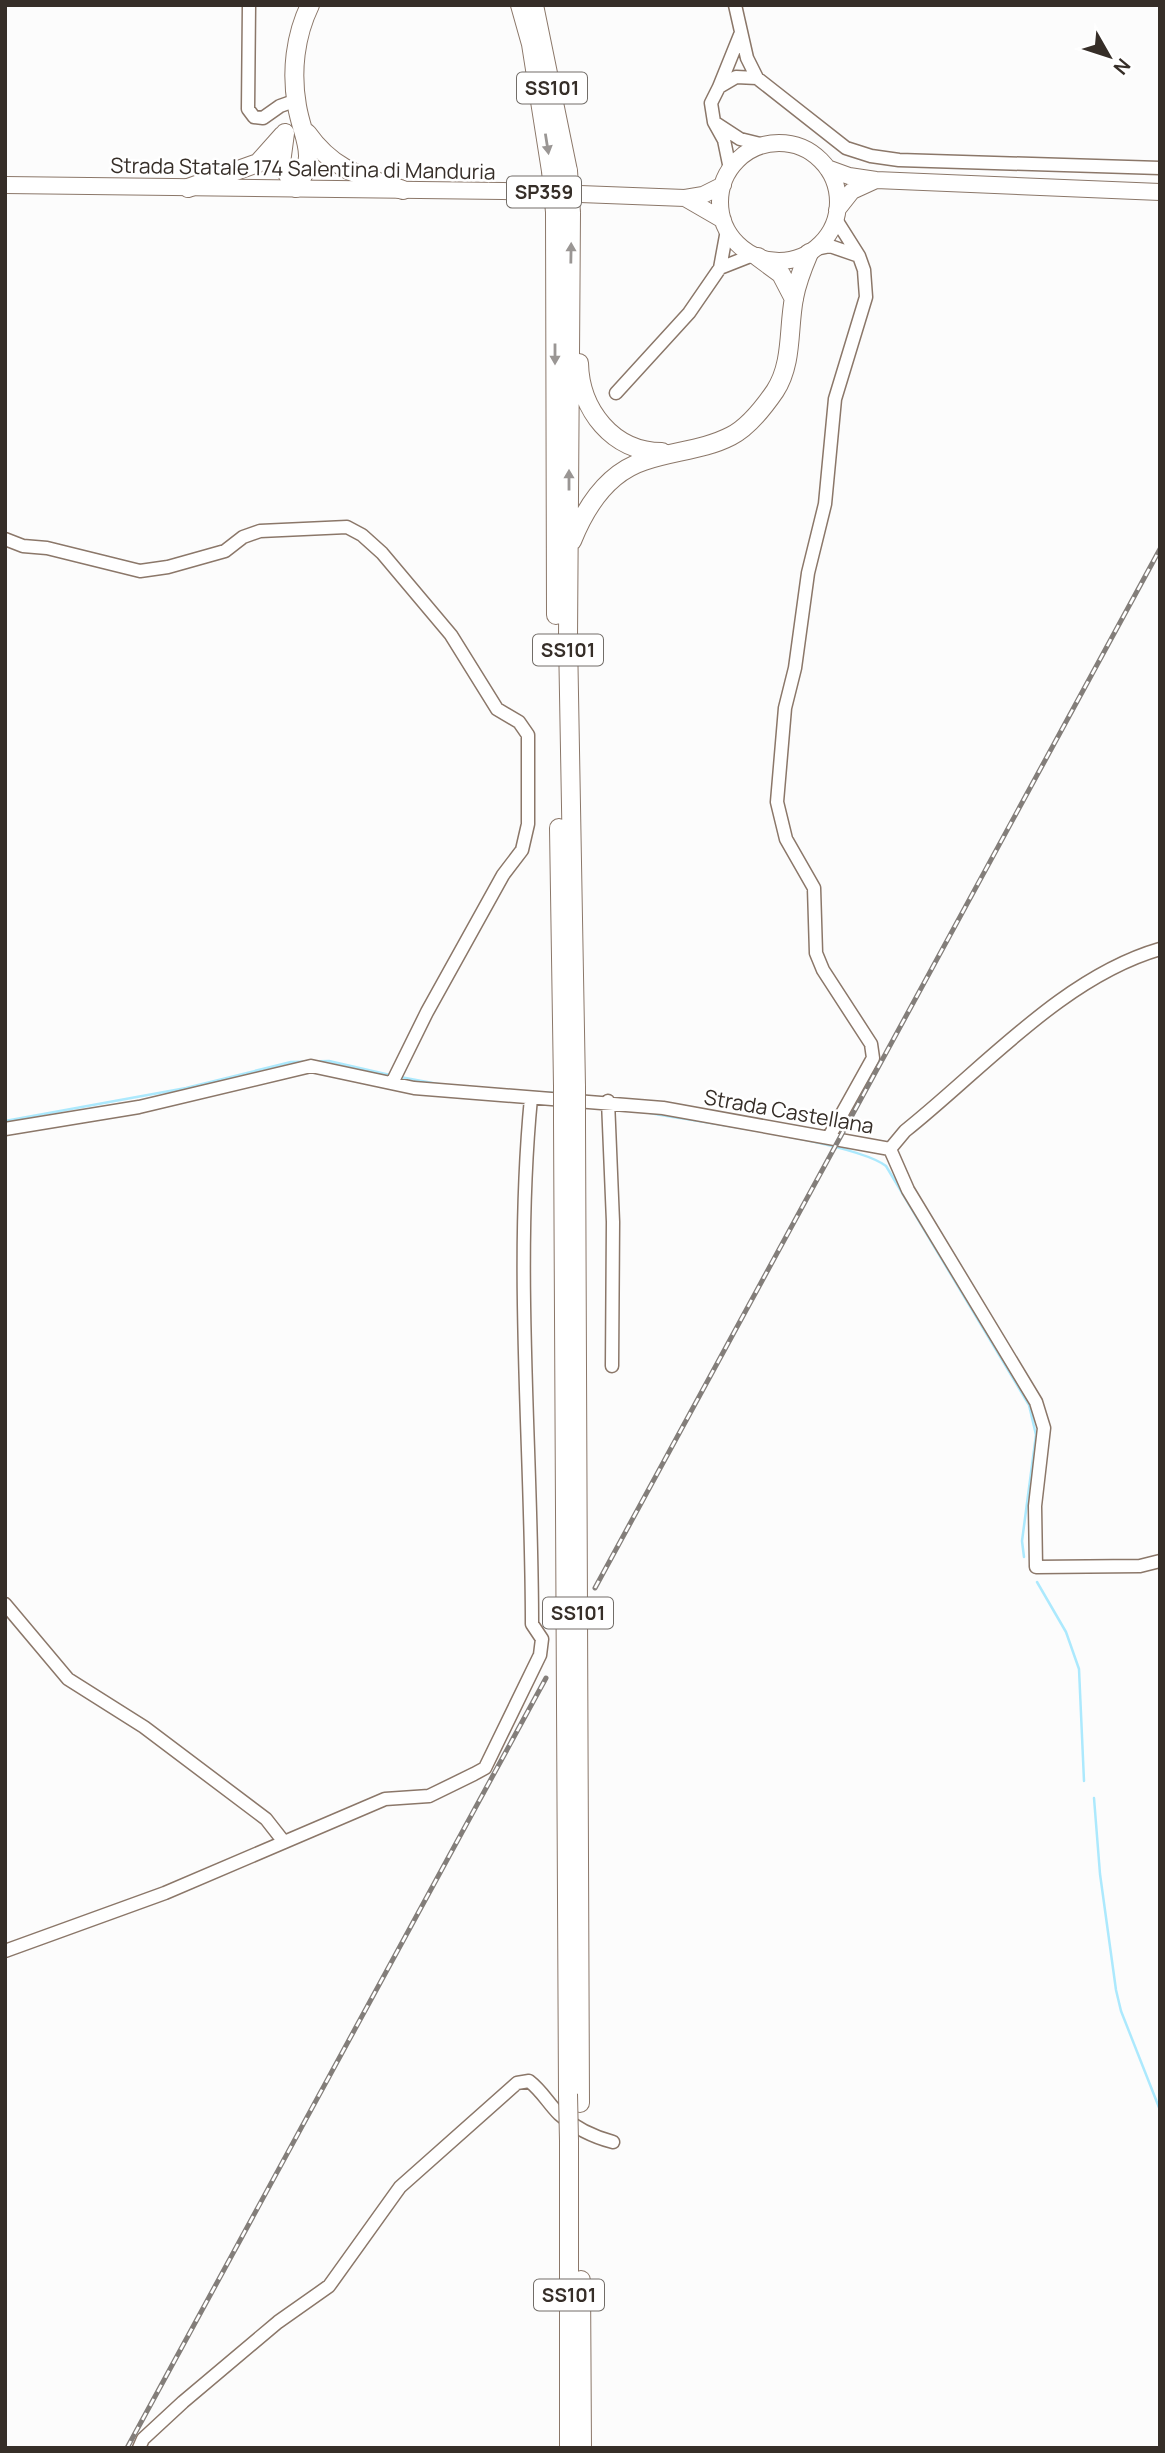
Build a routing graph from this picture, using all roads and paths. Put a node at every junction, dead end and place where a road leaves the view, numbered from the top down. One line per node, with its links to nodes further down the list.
1 (249, 5): 11 (street)
2 (310, 5): 11 (highway)
3 (512, 5): 8 (highway)
4 (520, 5): 8 (highway, SS101)
5 (534, 5): 19 (highway, SS101)
6 (735, 5): 7 (street)
7 (740, 35): 9 (street); 10 (street)
8 (528, 39): 19 (highway, SS101, one-way to 19)
9 (757, 78): 10 (street); 17 (street)
10 (719, 87): 12 (street)
11 (297, 104): 13 (highway); 14 (highway)
12 (714, 122): 15 (street); 18 (street)
13 (305, 130): 24 (highway); 25 (highway)
14 (285, 133): 23 (highway); 24 (highway)
15 (764, 145): 16 (main road); 18 (main road)
16 (827, 168): 20 (main road); 29 (main road)
17 (1160, 168)
18 (730, 169): 22 (main road)
19 (559, 171): 28 (highway, SS101, bridge)
20 (876, 180): 26 (main road); 29 (main road)
21 (5, 185): 23 (main road, Strada Statale 174 Salentina di Manduria / SP359)
22 (723, 185): 27 (main road, Strada Statale 174 Salentina di Manduria / SP359); 30 (main road)
23 (188, 188): 24 (main road, Strada Statale 174 Salentina di Manduria / SP359)
24 (296, 188): 25 (main road, Strada Statale 174 Salentina di Manduria / SP359)
25 (403, 190): 27 (main road, Strada Statale 174 Salentina di Manduria / SP359)
26 (1160, 192)
27 (685, 198): 30 (main road, Strada Statale 174 Salentina di Manduria / SP359)
28 (563, 213): 35 (highway, SS101, one-way to 28); 43 (highway, SS101, one-way to 43)
29 (836, 214): 31 (main road); 33 (street)
30 (725, 225): 32 (main road); 34 (street)
31 (812, 251): 32 (main road); 33 (street); 36 (highway)
32 (756, 256): 34 (street); 36 (highway)
33 (859, 256): 47 (street)
34 (720, 268): 37 (street)
35 (570, 298): 38 (highway); 40 (highway, SS101, one-way to 35)
36 (794, 299): 38 (highway)
37 (616, 393)
38 (683, 452): 40 (highway)
39 (5, 539): 42 (street)
40 (568, 551): 43 (highway, SS101)
41 (1160, 949): 48 (street, Strada Castellana)
42 (395, 1076): 44 (street, Strada Castellana); 46 (street, Strada Castellana)
43 (569, 1087): 55 (highway, SS101, bridge)
44 (531, 1098): 45 (street, Strada Castellana); 52 (street)
45 (608, 1101): 47 (street, Strada Castellana); 49 (street)
46 (5, 1129)
47 (829, 1137): 48 (street, Strada Castellana)
48 (890, 1149): 50 (street)
49 (612, 1366)
50 (1160, 1561)
51 (5, 1604): 52 (street)
52 (284, 1842): 53 (street)
53 (5, 1951)
54 (613, 2142): 56 (street)
55 (575, 2146): 57 (highway, SS101); 58 (highway, SS101)
56 (139, 2448)
57 (569, 2448)
58 (582, 2448)

